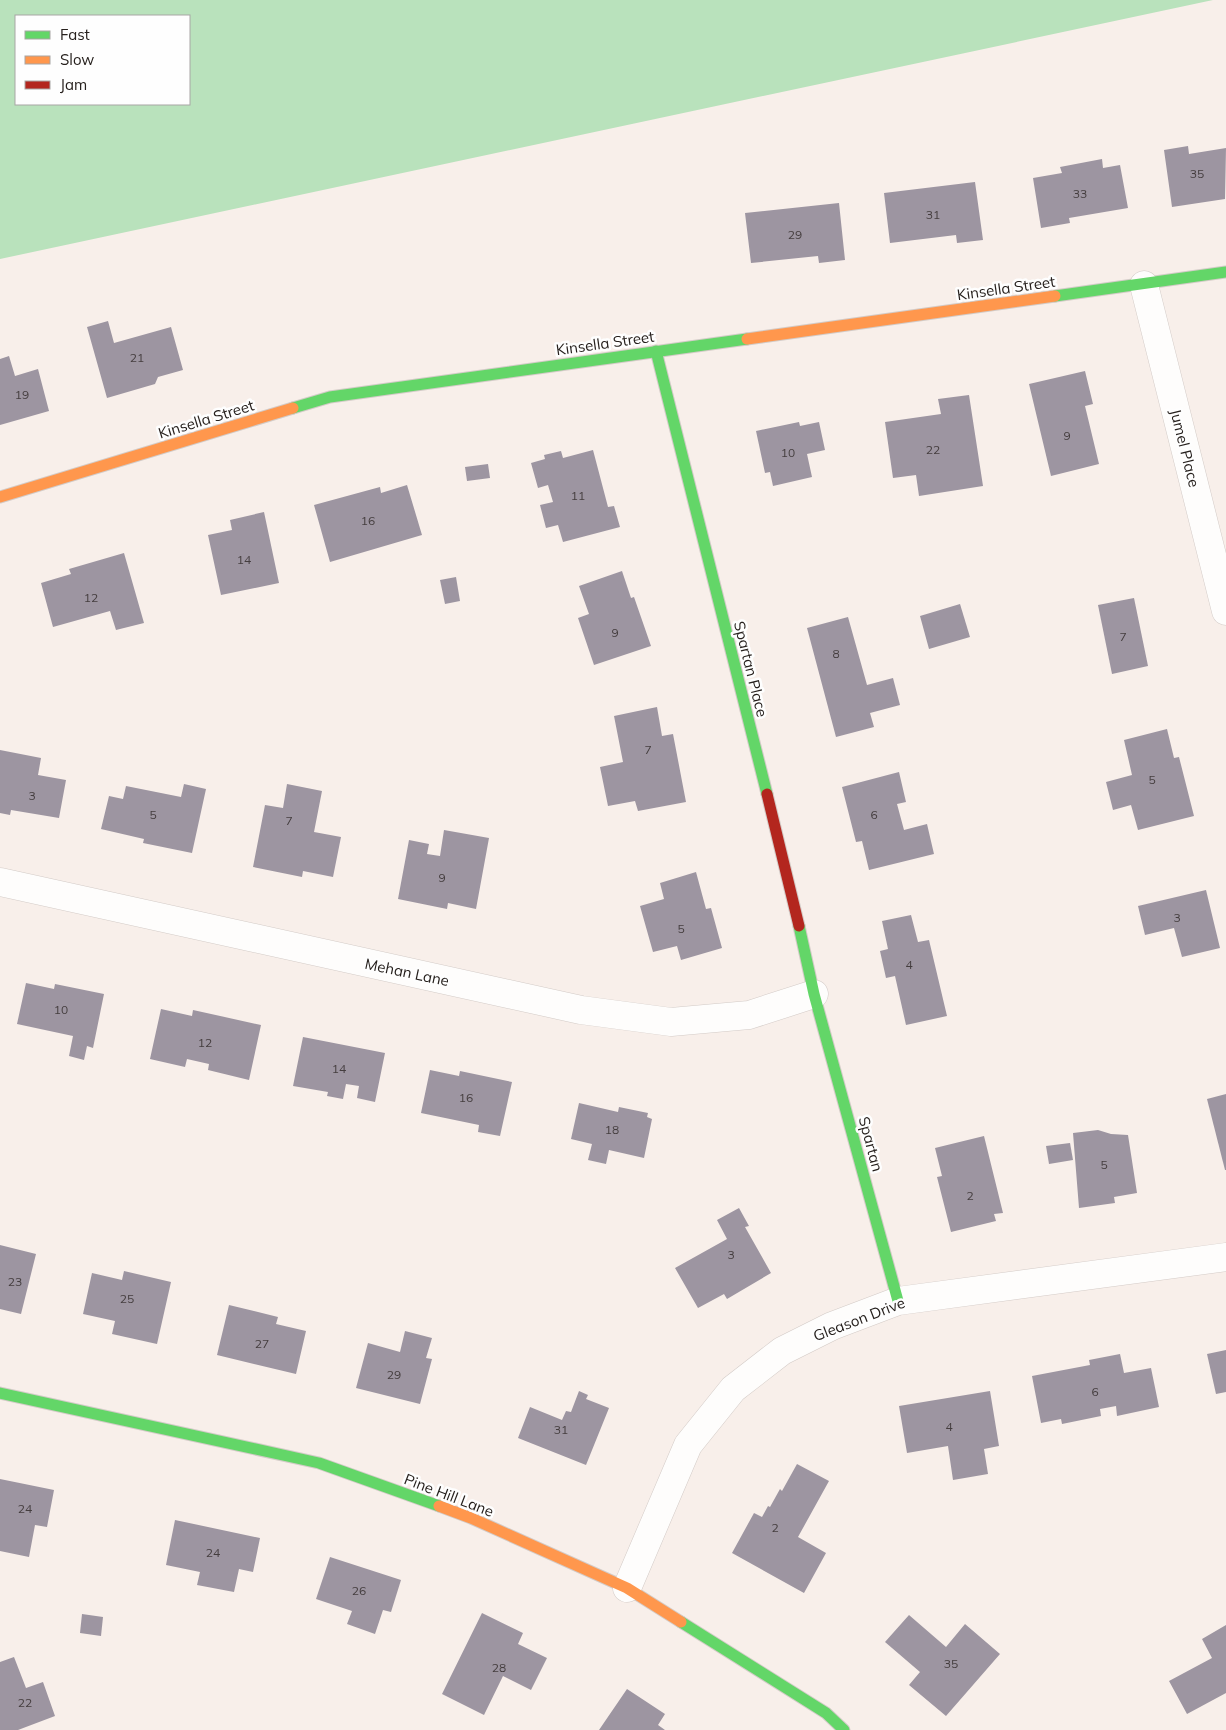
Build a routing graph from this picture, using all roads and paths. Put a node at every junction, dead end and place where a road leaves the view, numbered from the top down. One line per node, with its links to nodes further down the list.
1 (1226, 272): 2 (street, Kinsella Street)
2 (1144, 285): 3 (street, Kinsella Street); 5 (street, Jumel Place)
3 (656, 351): 4 (street, Kinsella Street); 7 (street, Spartan Place)
4 (0, 497)
5 (1226, 611)
6 (0, 882): 7 (street, Mehan Lane)
7 (814, 994): 9 (street, Spartan)
8 (1226, 1257): 9 (street, Gleason Drive)
9 (898, 1301): 11 (street, Gleason Drive)
10 (0, 1393): 11 (street, Pine Hill Lane)
11 (627, 1588): 12 (street, Pine Hill Lane)
12 (844, 1730)

